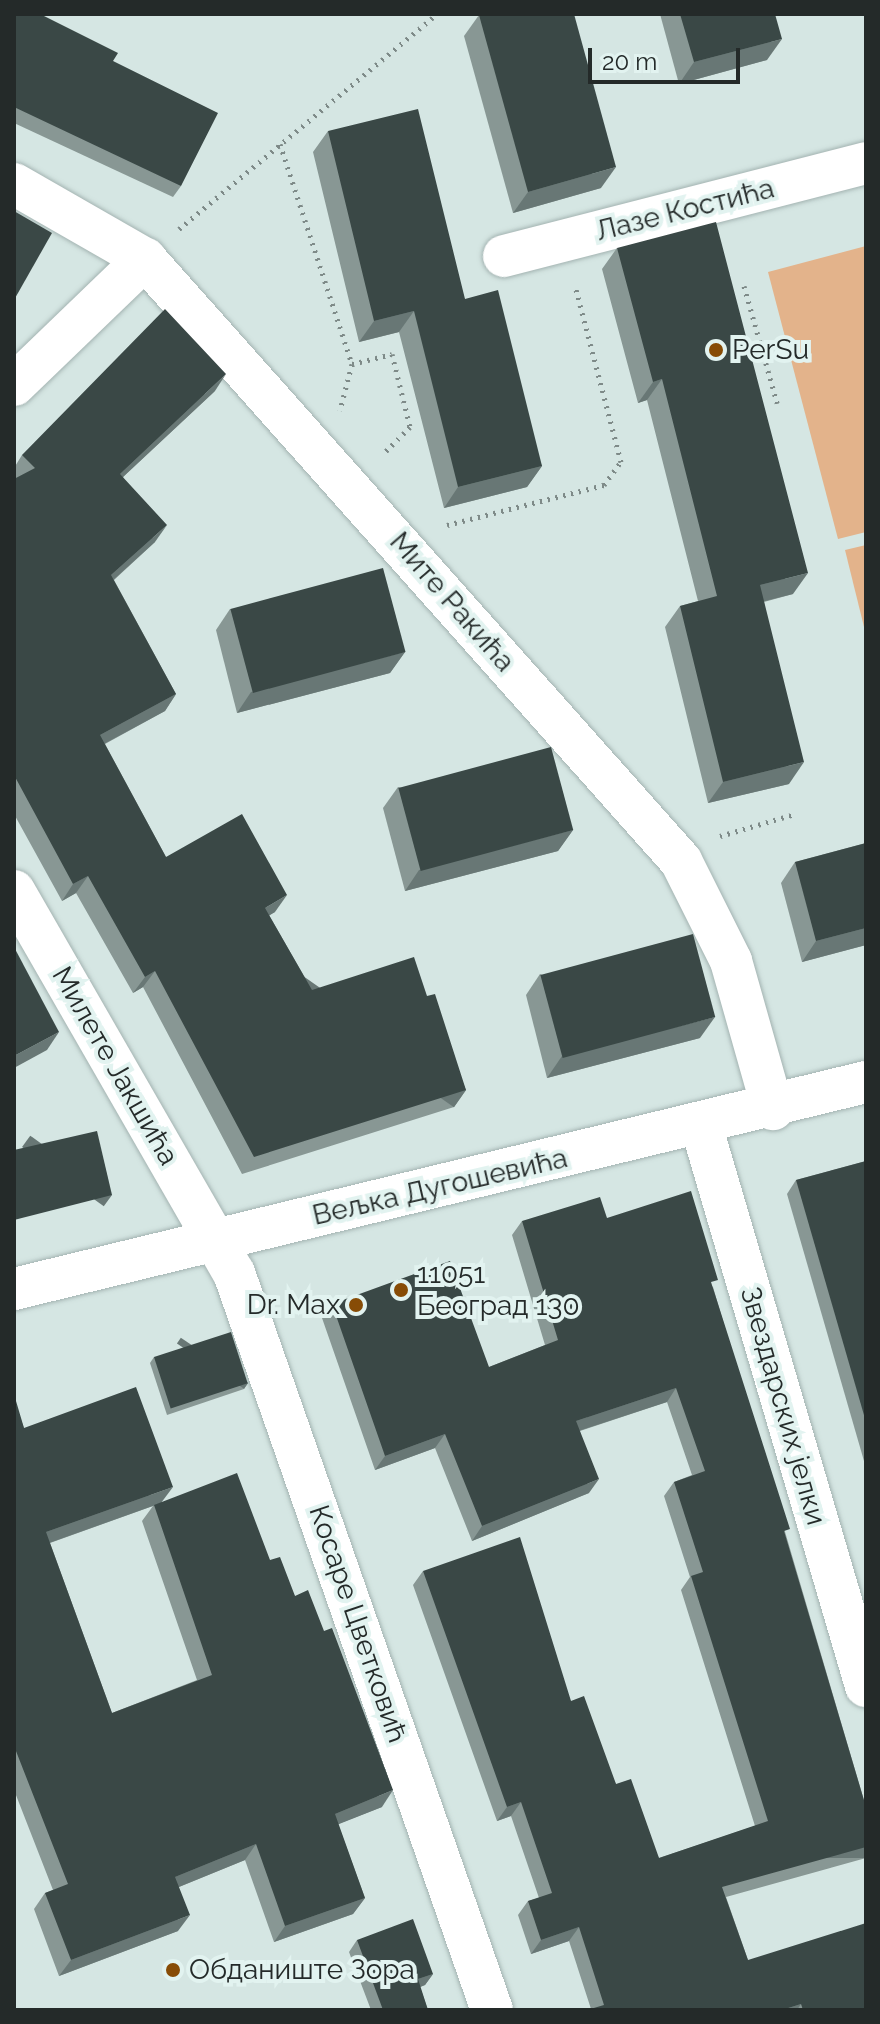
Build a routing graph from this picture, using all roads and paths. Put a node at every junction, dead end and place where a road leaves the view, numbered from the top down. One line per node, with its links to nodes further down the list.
1 (437, 14): 2 (path)
2 (280, 144): 5 (path); 9 (path)
3 (866, 163): 6 (street, Лазе Костића)
4 (14, 184): 5 (street, Мите Ракића)
5 (158, 248): 10 (street); 12 (street, Мите Ракића)
6 (504, 256)
7 (744, 286): 11 (path)
8 (576, 287): 14 (path)
9 (352, 364): 12 (path); 13 (path)
10 (14, 385)
11 (777, 403)
12 (328, 457): 19 (street, Мите Ракића)
13 (379, 458)
14 (438, 527)
15 (792, 815): 16 (path)
16 (709, 840)
17 (14, 891): 21 (street, Милете Јакшића)
18 (866, 1082): 19 (street, Вељка Дугошевића)
19 (773, 1109): 20 (street, Вељка Дугошевића)
20 (701, 1125): 21 (street, Вељка Дугошевића); 23 (street, Звездарских јелки)
21 (218, 1241): 22 (street, Вељка Дугошевића); 24 (street, Косаре Цветковић)
22 (14, 1289)
23 (866, 1686)
24 (492, 2010)

